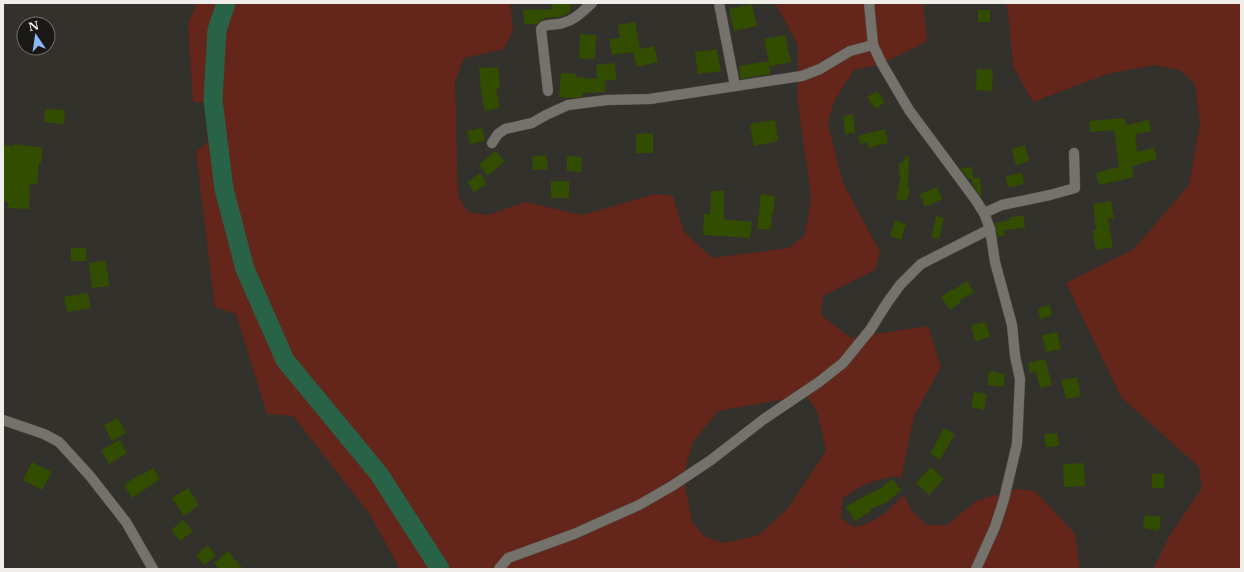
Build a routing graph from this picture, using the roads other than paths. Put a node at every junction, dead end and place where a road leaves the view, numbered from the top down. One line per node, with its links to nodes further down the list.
1 (592, 3): 6 (street)
2 (719, 3): 5 (street)
3 (869, 3): 4 (street)
4 (873, 45): 5 (street); 9 (street)
5 (736, 86): 7 (street)
6 (548, 90)
7 (492, 144)
8 (1074, 153): 9 (street)
9 (984, 214): 10 (street)
10 (990, 229): 13 (street); 14 (street)
11 (3, 420): 12 (street)
12 (153, 569)
13 (499, 569)
14 (976, 569)

